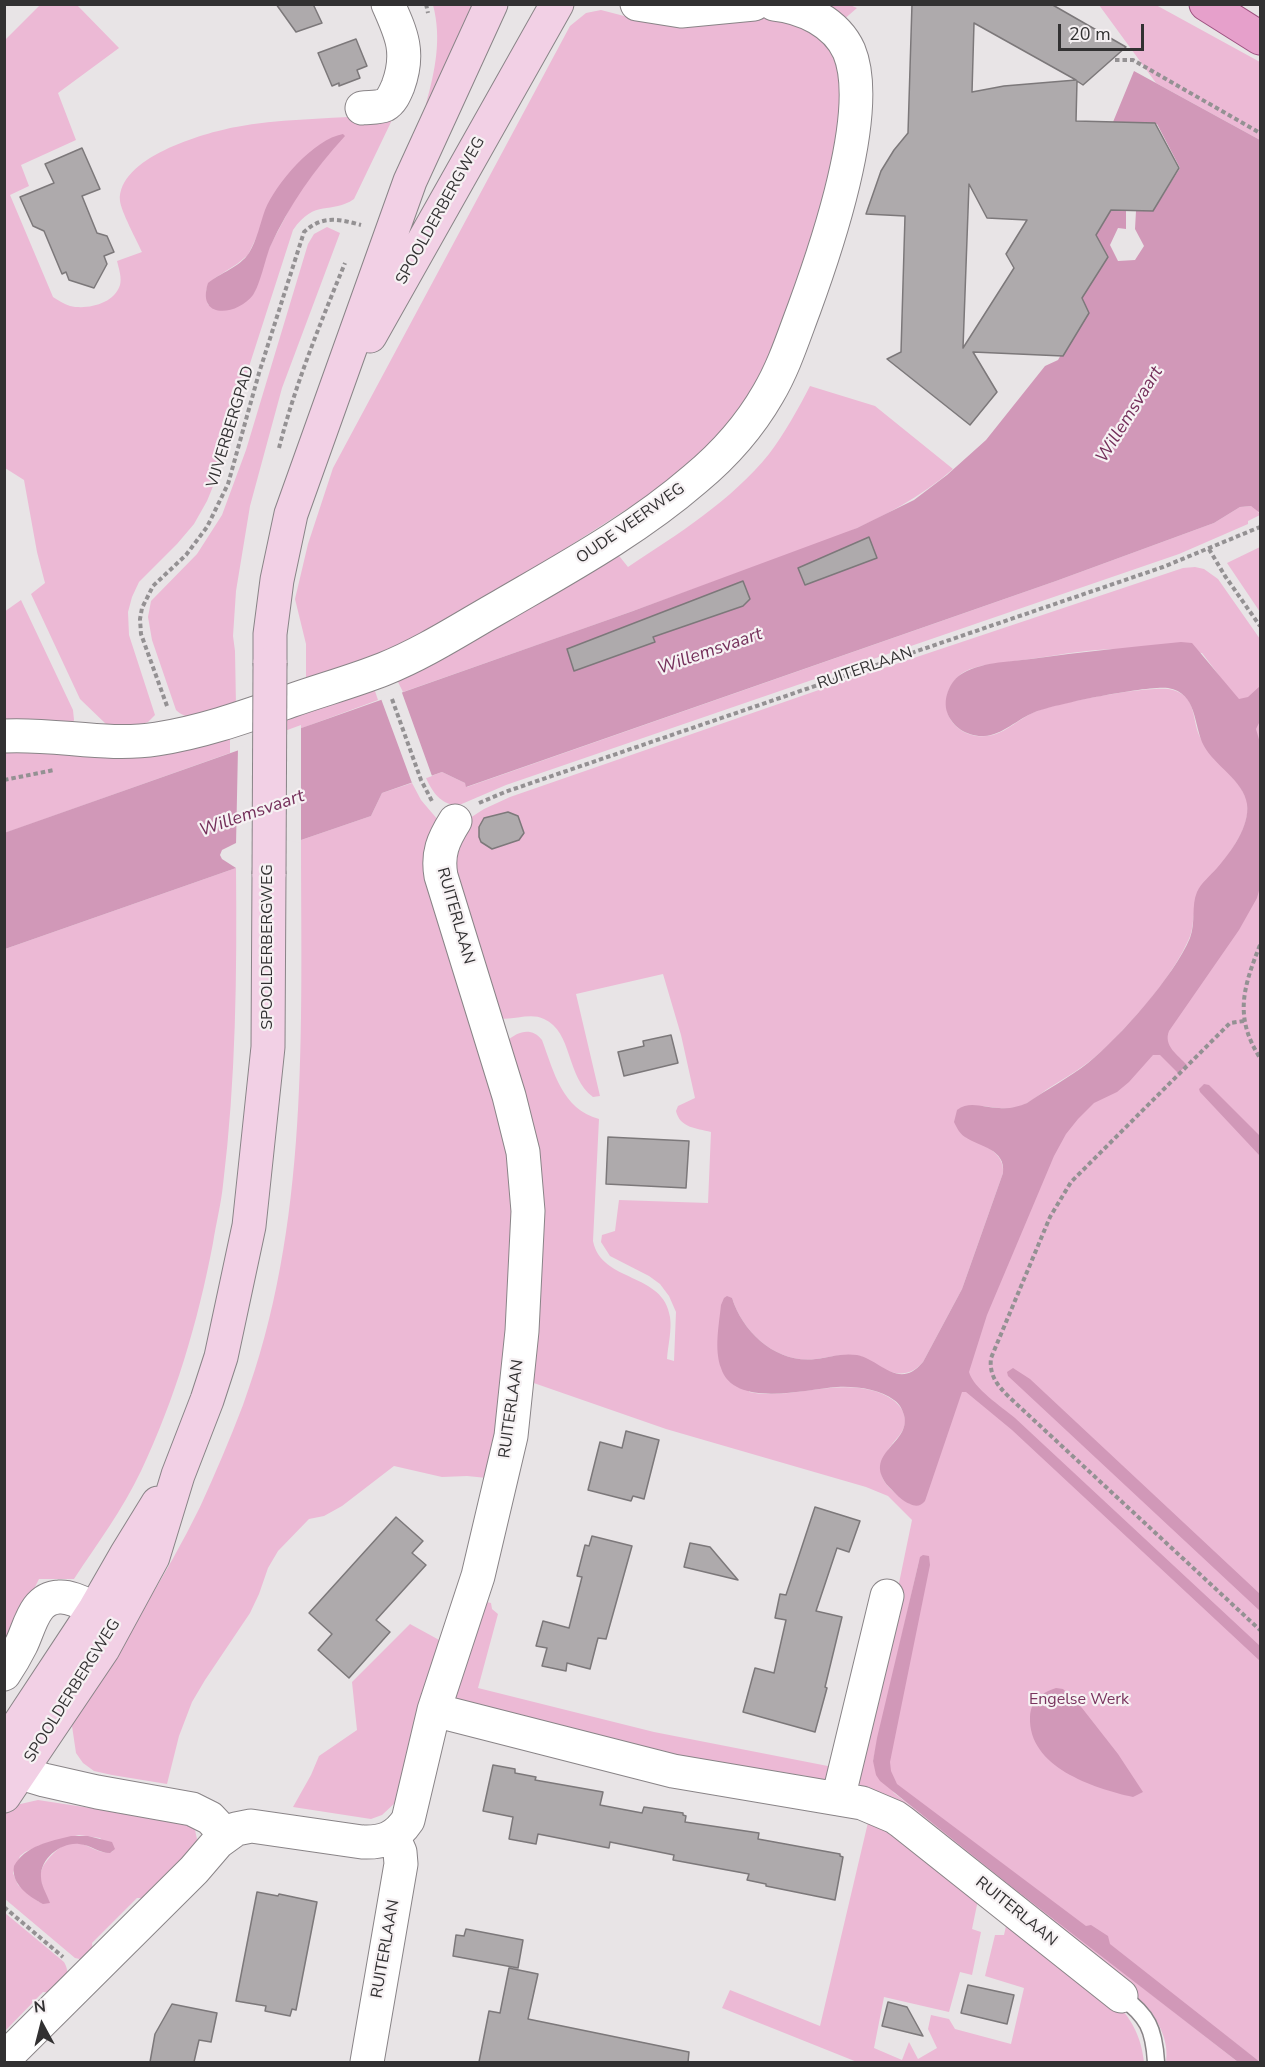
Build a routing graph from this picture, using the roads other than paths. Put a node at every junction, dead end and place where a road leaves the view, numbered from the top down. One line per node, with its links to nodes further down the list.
1 (388, 4): 9 (street)
2 (491, 4): 10 (main road, SPOOLDERBERGWEG)
3 (557, 4): 10 (main road, SPOOLDERBERGWEG)
4 (637, 4): 5 (street)
5 (754, 4)
6 (774, 4): 11 (street, OUDE VEERWEG)
7 (1206, 4): 8 (main road)
8 (1260, 38)
9 (362, 108)
10 (325, 416): 13 (main road, SPOOLDERBERGWEG, bridge)
11 (4, 736)
12 (455, 821): 17 (street, RUITERLAAN)
13 (178, 1475): 15 (main road, SPOOLDERBERGWEG); 18 (main road, SPOOLDERBERGWEG)
14 (886, 1596): 19 (street)
15 (95, 1609): 16 (street, SPOOLDERBERGWEG); 18 (main road, SPOOLDERBERGWEG)
16 (4, 1674)
17 (434, 1710): 19 (street, RUITERLAAN); 21 (street, RUITERLAAN)
18 (9, 1771): 20 (street, SPOOLDERBERGWEG)
19 (838, 1799): 22 (street, RUITERLAAN)
20 (226, 1835): 21 (street); 23 (street)
21 (393, 1836): 24 (street, RUITERLAAN)
22 (1121, 1996): 25 (lane, RUITERLAAN)
23 (4, 2059)
24 (367, 2062)
25 (1156, 2062)

